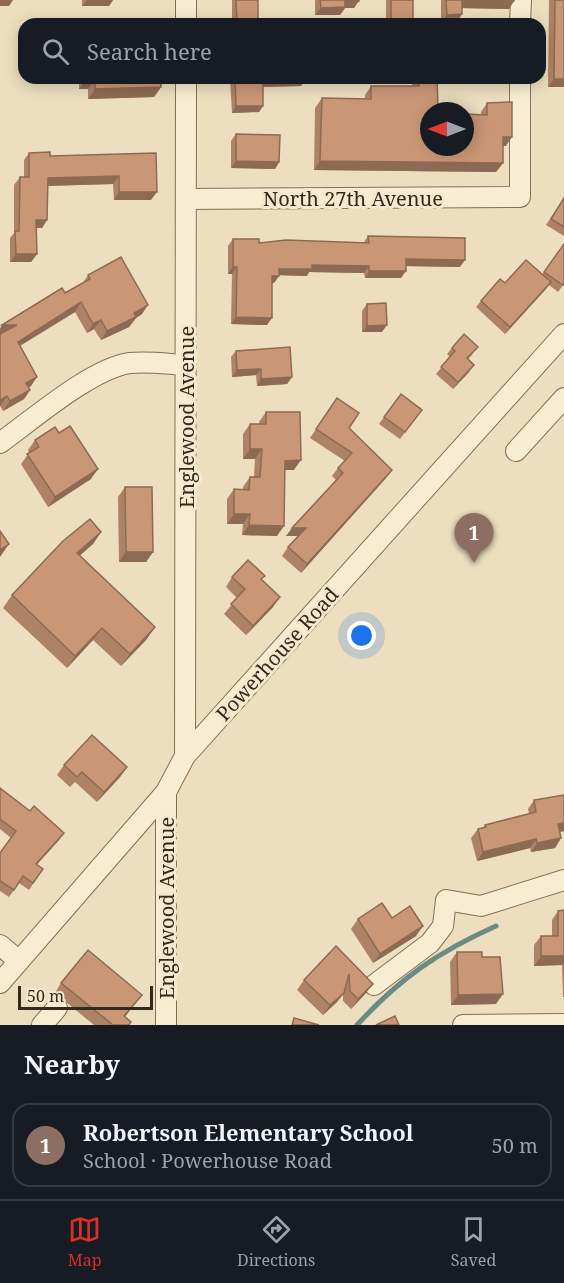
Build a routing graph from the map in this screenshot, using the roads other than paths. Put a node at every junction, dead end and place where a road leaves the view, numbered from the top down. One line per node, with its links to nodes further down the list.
1 (186, 0): 3 (street)
2 (521, 0): 4 (street)
3 (186, 18)
4 (520, 18)
5 (186, 84): 7 (street, Englewood Avenue)
6 (520, 84): 7 (street, North 27th Avenue)
7 (186, 199): 9 (street, Englewood Avenue)
8 (564, 334): 13 (street, Powerhouse Road)
9 (186, 365): 11 (street); 13 (street, Englewood Avenue)
10 (564, 398): 12 (street)
11 (0, 443)
12 (516, 451)
13 (186, 756): 14 (street, Powerhouse Road)
14 (166, 792): 17 (street, Powerhouse Road); 23 (street, Englewood Avenue)
15 (564, 880): 19 (street)
16 (0, 945): 17 (street)
17 (19, 961): 18 (street, Powerhouse Road)
18 (0, 982)
19 (374, 985)
20 (57, 1008): 22 (street)
21 (564, 1024): 24 (street)
22 (42, 1025)
23 (166, 1025)
24 (463, 1025)

